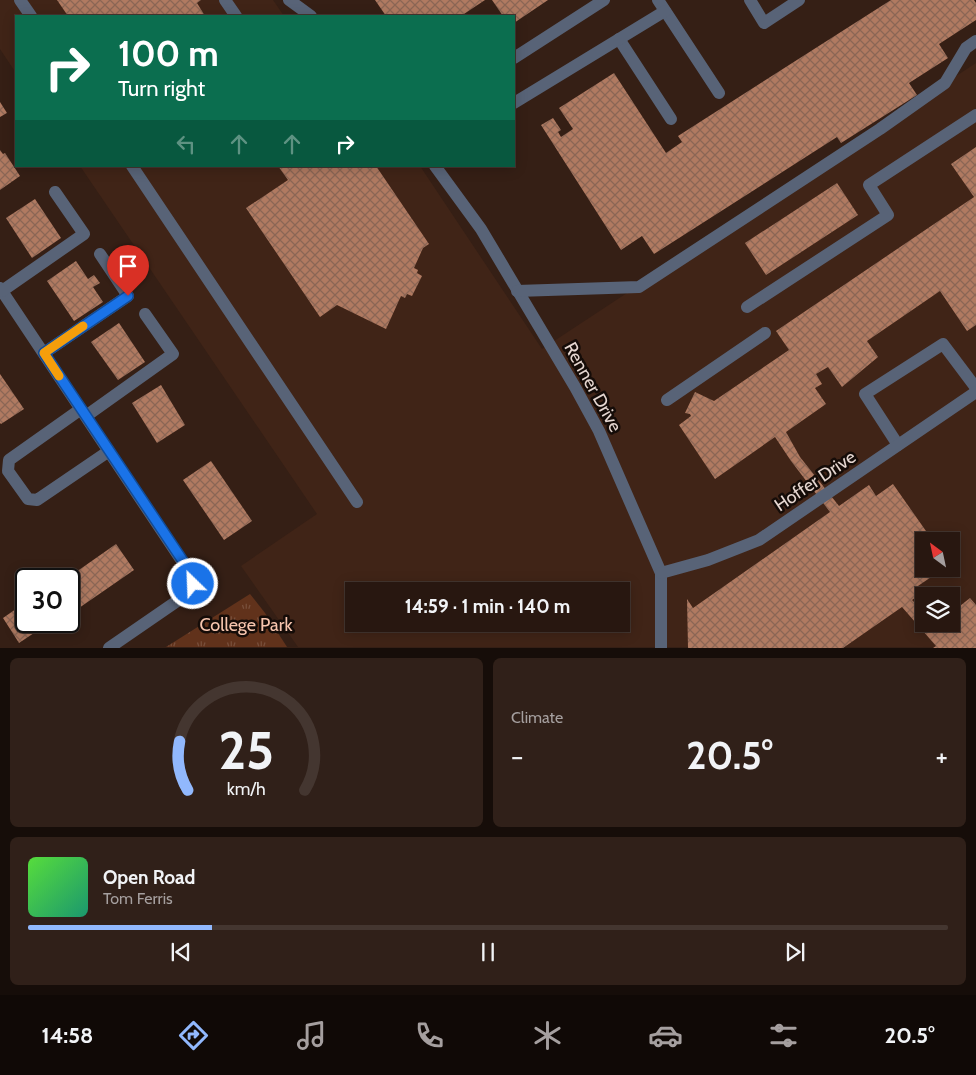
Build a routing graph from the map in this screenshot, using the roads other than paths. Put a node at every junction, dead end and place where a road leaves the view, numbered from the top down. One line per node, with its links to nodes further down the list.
1 (20, 0): 9 (street)
2 (226, 0): 10 (street)
3 (604, 0): 14 (street)
4 (658, 0): 8 (street)
5 (750, 0): 6 (street)
6 (799, 0)
7 (291, 1): 11 (street)
8 (665, 11): 12 (street); 15 (street)
9 (30, 15)
10 (235, 15)
11 (309, 15)
12 (619, 39): 16 (street); 18 (street)
13 (976, 41): 24 (street)
14 (515, 57)
15 (719, 93)
16 (515, 102)
17 (976, 115): 25 (street)
18 (671, 119)
19 (133, 167): 35 (street)
20 (436, 167): 24 (street, Renner Drive)
21 (55, 192): 23 (street)
22 (100, 254): 28 (street)
23 (1, 290): 28 (street)
24 (517, 290): 36 (street, Renner Drive)
25 (747, 307)
26 (145, 314): 32 (street)
27 (765, 333): 31 (street)
28 (44, 353): 32 (street)
29 (976, 388): 33 (street)
30 (976, 392): 33 (street, Hoffer Drive)
31 (667, 400)
32 (84, 412): 34 (street); 34 (street)
33 (898, 446): 36 (street, Hoffer Drive)
34 (110, 451): 37 (street)
35 (357, 502)
36 (661, 573): 38 (street, Renner Drive)
37 (109, 648)
38 (661, 648)

